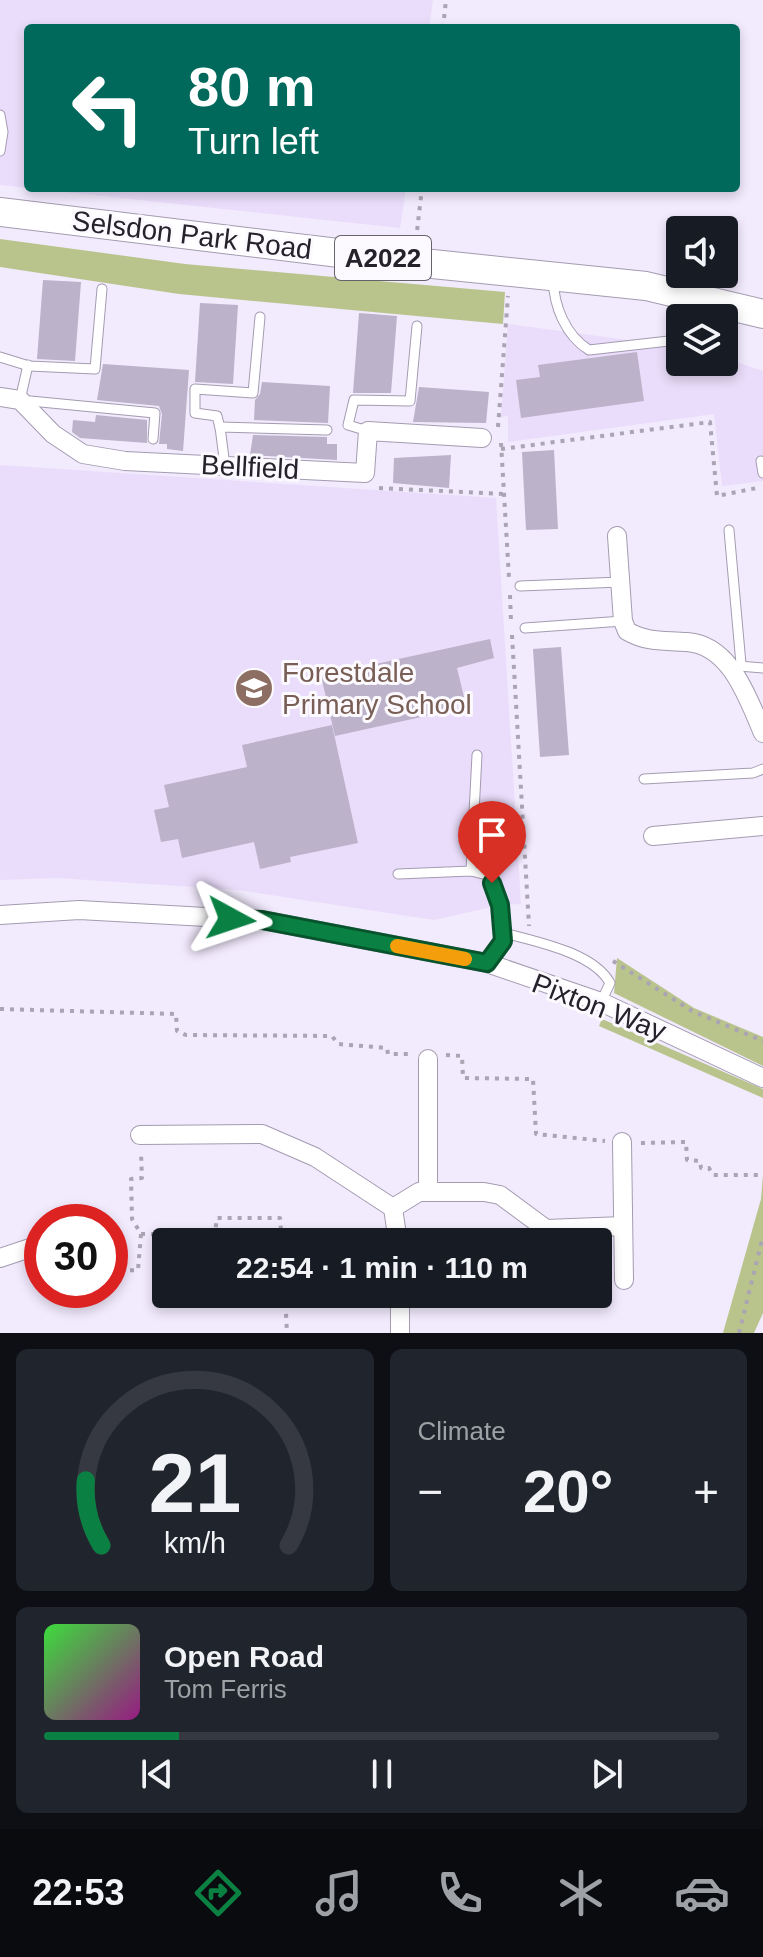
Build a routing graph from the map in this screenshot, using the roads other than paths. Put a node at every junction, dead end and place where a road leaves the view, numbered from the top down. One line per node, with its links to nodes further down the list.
1 (0, 115): 2 (lane)
2 (0, 151)
3 (0, 212): 4 (main road, Selsdon Park Road / A2022)
4 (553, 276): 6 (main road, Selsdon Park Road / A2022); 11 (lane)
5 (102, 289): 13 (lane)
6 (684, 304)
7 (738, 312): 8 (main road, Selsdon Park Road / A2022)
8 (763, 314)
9 (260, 317): 16 (lane)
10 (417, 326): 18 (lane)
11 (666, 341)
12 (0, 357): 13 (lane)
13 (28, 365): 15 (lane)
14 (0, 397): 15 (street)
15 (20, 400): 20 (lane); 22 (street, Bellfield)
16 (220, 428): 17 (lane); 22 (lane)
17 (327, 430)
18 (368, 431): 19 (street); 22 (street, Bellfield)
19 (482, 438)
20 (153, 439)
21 (761, 461): 23 (lane)
22 (225, 466)
23 (763, 473)
24 (729, 530): 30 (lane)
25 (617, 536): 26 (street)
26 (621, 582): 27 (lane); 28 (street)
27 (520, 586)
28 (623, 621): 29 (lane); 30 (street)
29 (525, 628)
30 (737, 667): 31 (lane); 32 (street)
31 (763, 668)
32 (763, 733)
33 (477, 755): 38 (lane)
34 (763, 769): 35 (lane)
35 (644, 779)
36 (763, 826): 37 (street)
37 (653, 836)
38 (471, 871): 39 (lane); 41 (lane)
39 (398, 874)
40 (0, 915): 42 (street, Pixton Way)
41 (503, 941): 42 (lane); 43 (lane)
42 (487, 963): 43 (street, Pixton Way)
43 (601, 1002): 45 (street, Pixton Way)
44 (428, 1057): 48 (street)
45 (763, 1078)
46 (140, 1135): 49 (street)
47 (622, 1142): 50 (street)
48 (428, 1191): 49 (street); 50 (street)
49 (393, 1208): 51 (street)
50 (623, 1226): 54 (street)
51 (396, 1228)
52 (24, 1250): 53 (street)
53 (0, 1258)
54 (624, 1280)
55 (400, 1308): 56 (street)
56 (400, 1333)

